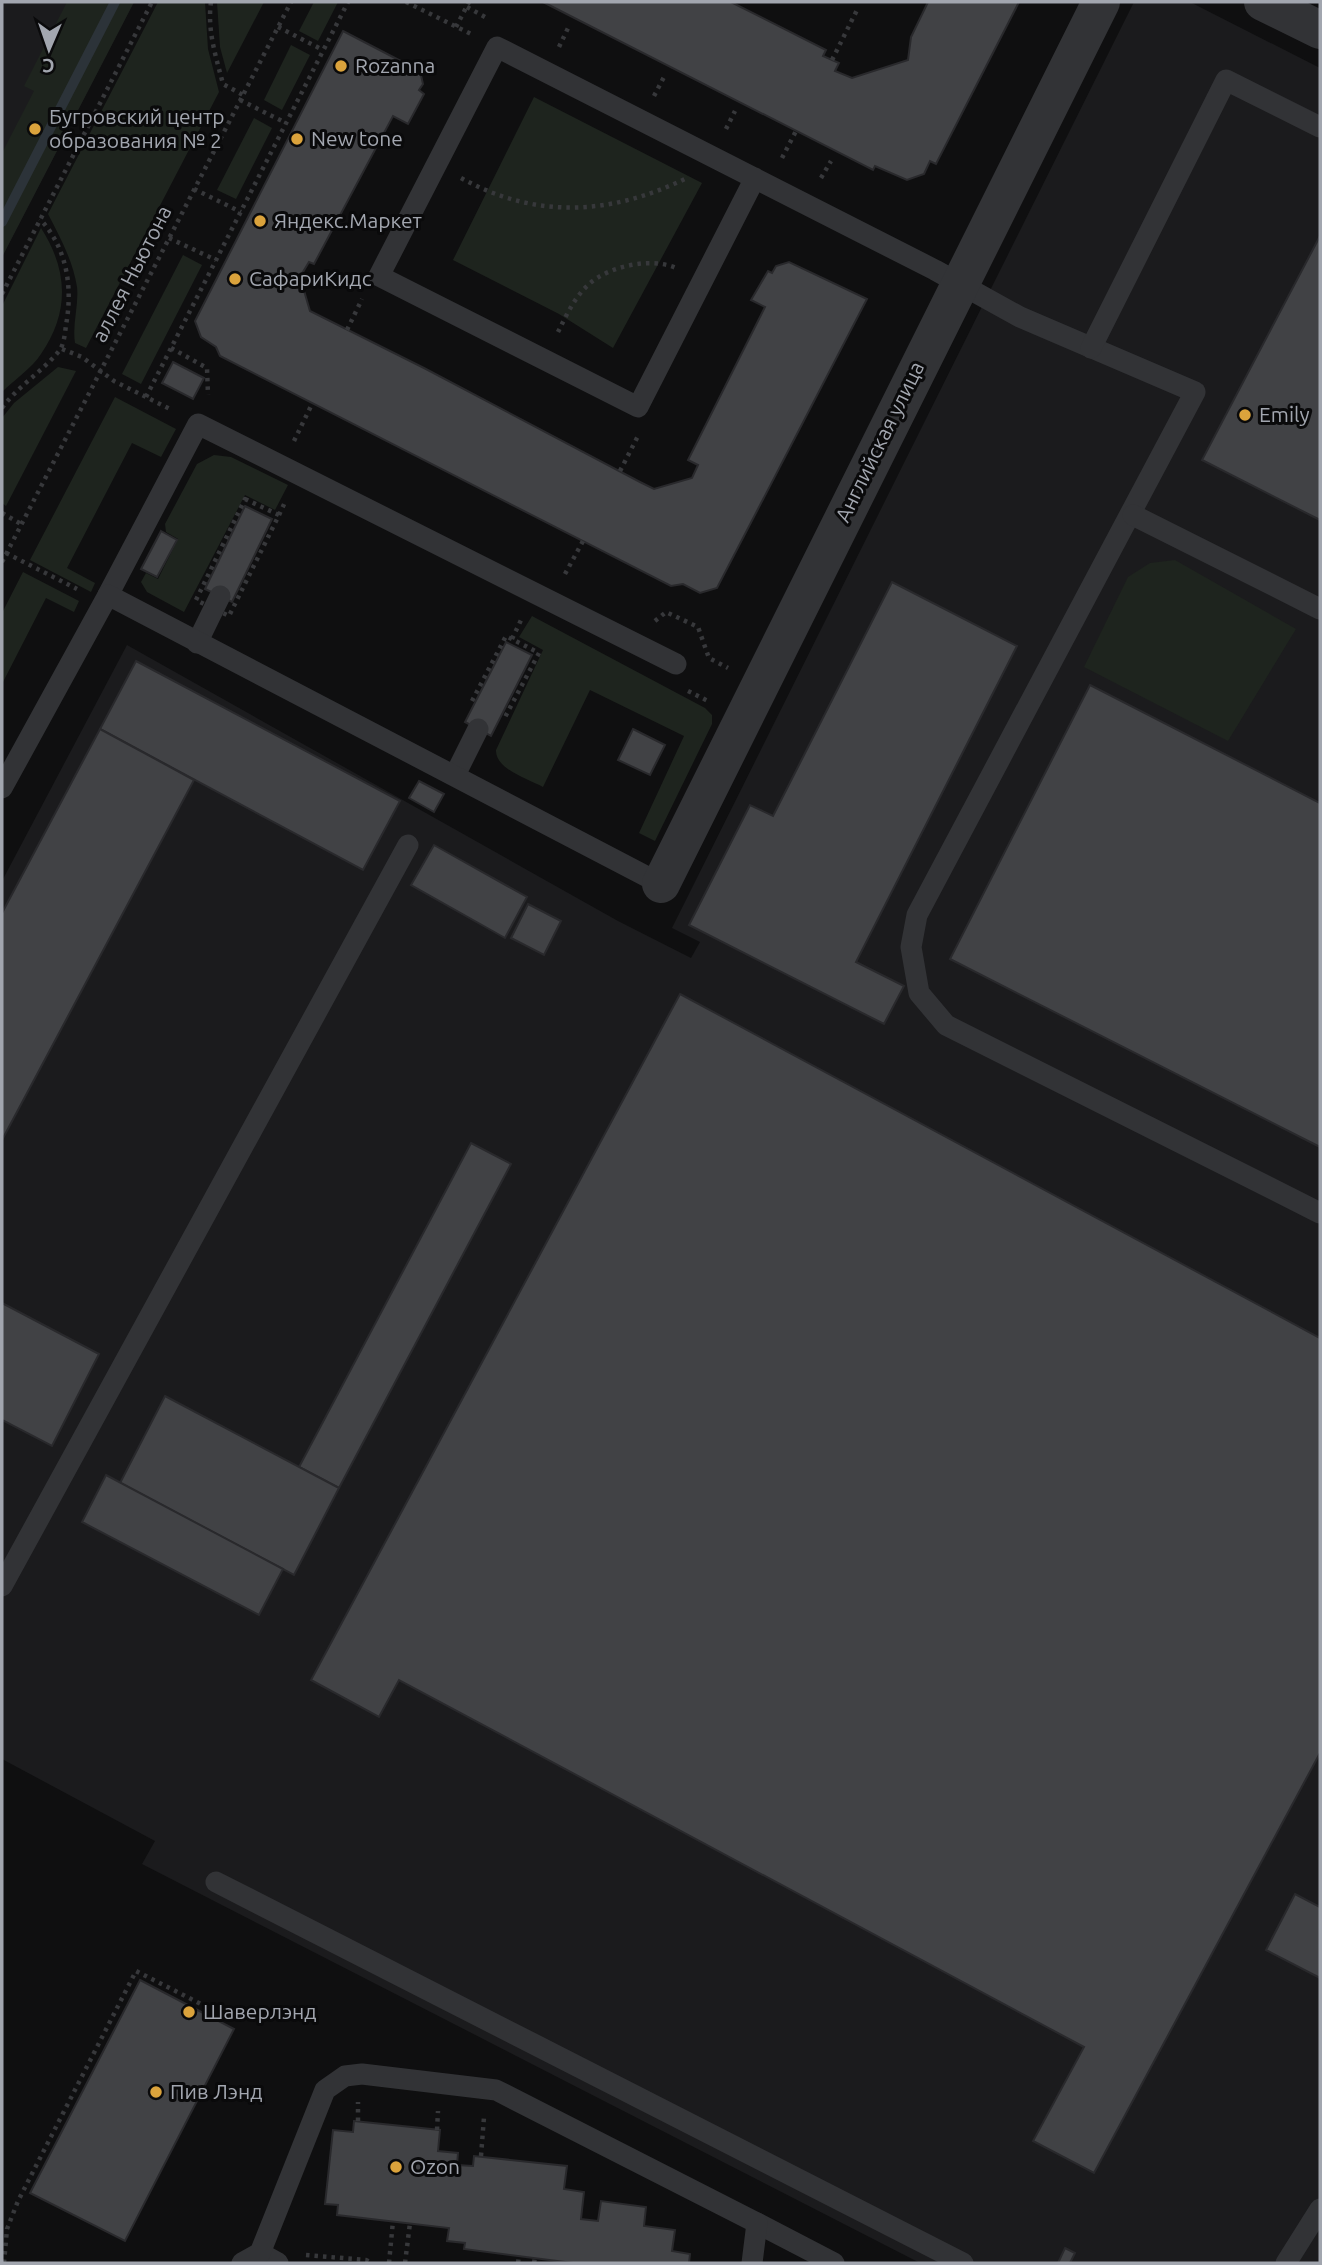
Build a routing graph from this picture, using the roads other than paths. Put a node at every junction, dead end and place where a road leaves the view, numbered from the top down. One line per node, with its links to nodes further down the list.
1 (1101, 2): 6 (street, Английская улица)
2 (1263, 2): 3 (street)
3 (1320, 30)
4 (1320, 127): 7 (lane)
5 (755, 178): 5 (lane); 6 (lane)
6 (958, 284): 7 (lane); 18 (street, Английская улица)
7 (1091, 348): 8 (lane)
8 (1133, 515): 11 (lane); 19 (lane)
9 (106, 598): 12 (lane); 13 (lane); 16 (lane)
10 (217, 602): 12 (lane)
11 (1320, 610)
12 (197, 643): 15 (lane)
13 (676, 664)
14 (478, 729): 15 (lane)
15 (455, 775): 18 (lane)
16 (2, 788)
17 (408, 845): 20 (lane)
18 (661, 884)
19 (1320, 1213)
20 (2, 1586)
21 (216, 1882): 28 (lane)
22 (1320, 2209): 29 (lane)
23 (757, 2223): 24 (lane); 26 (lane); 27 (lane)
24 (251, 2258): 25 (lane)
25 (278, 2263)
26 (752, 2263)
27 (834, 2263)
28 (963, 2263)
29 (1286, 2263)

